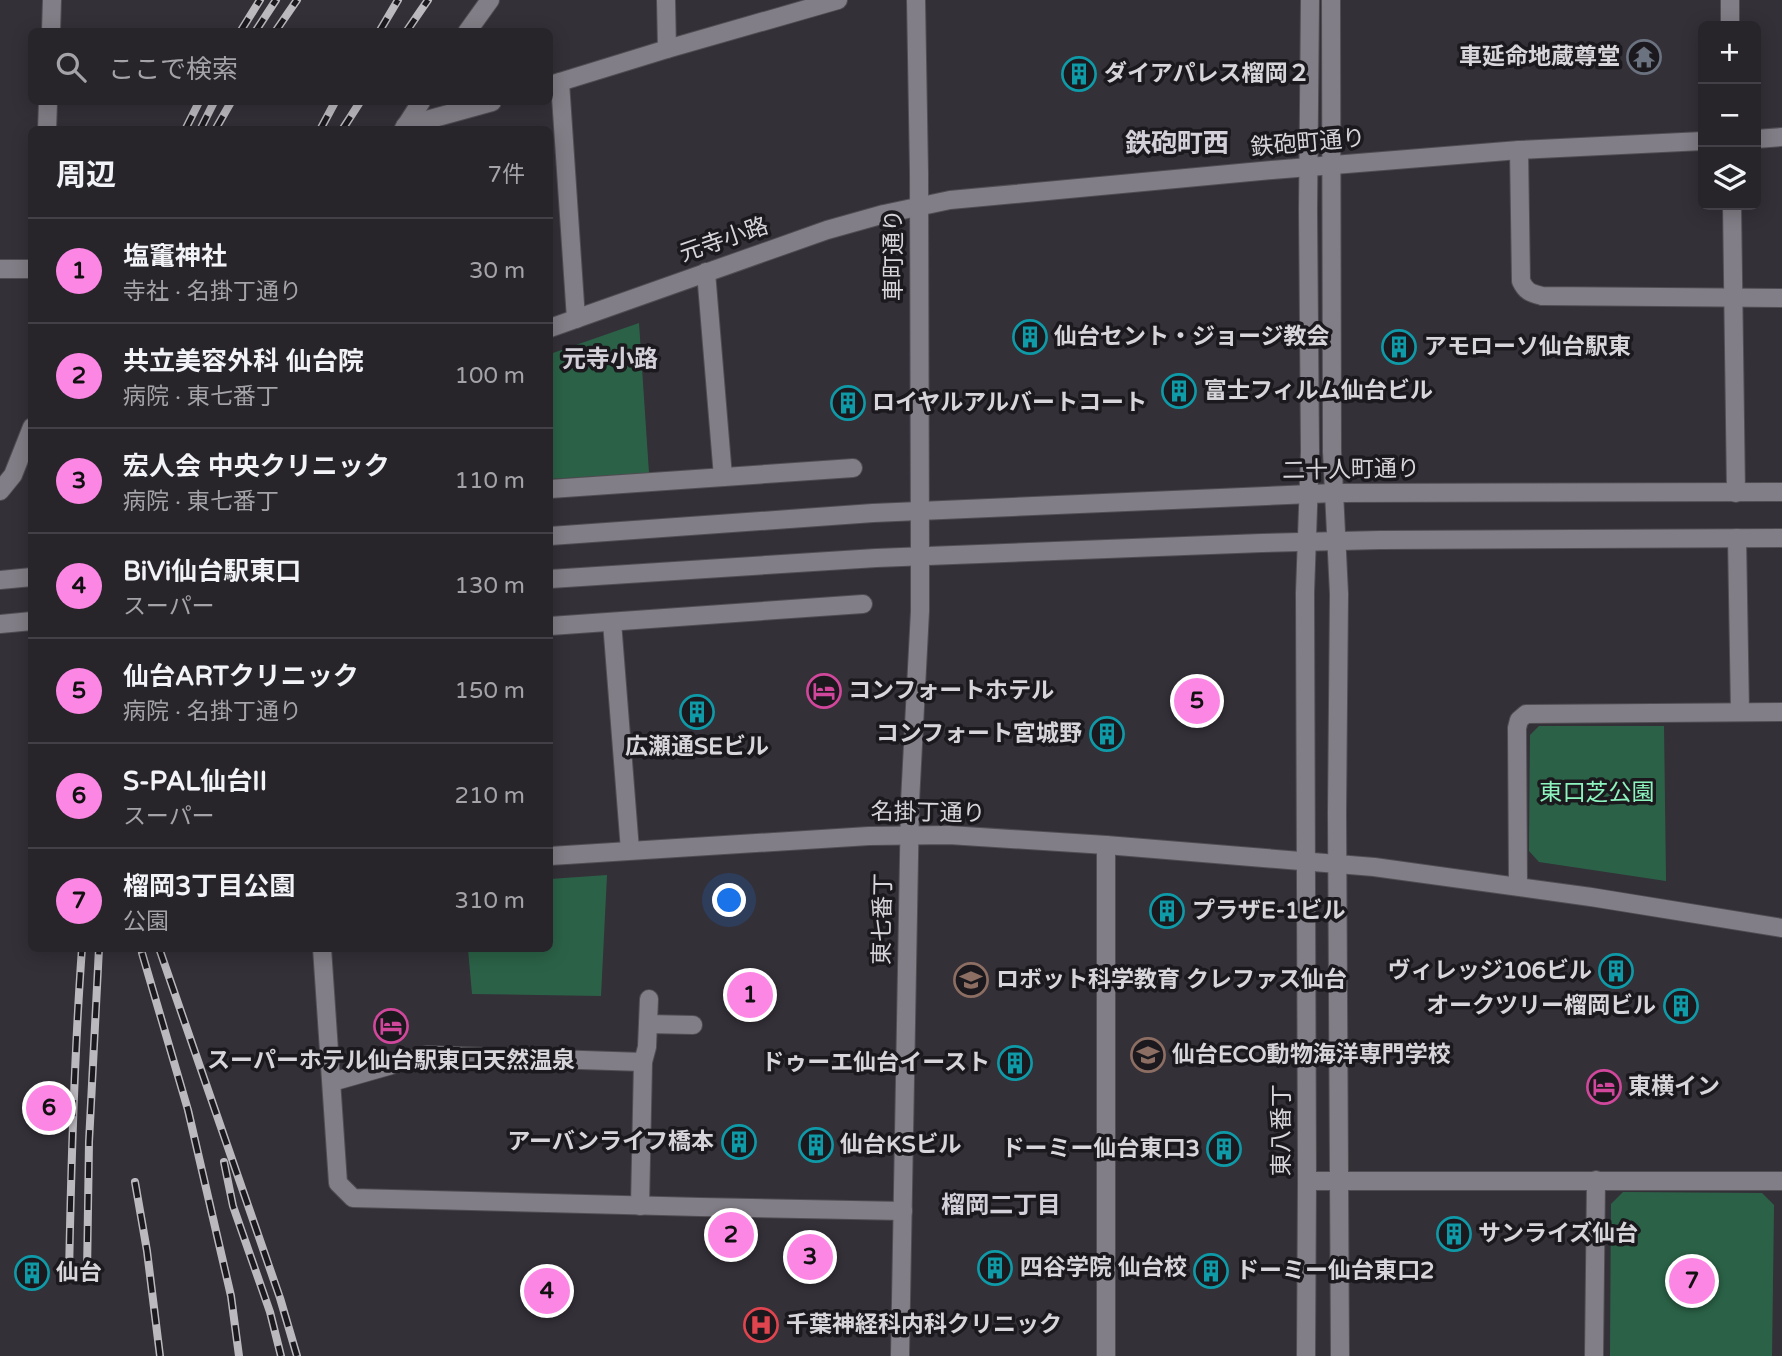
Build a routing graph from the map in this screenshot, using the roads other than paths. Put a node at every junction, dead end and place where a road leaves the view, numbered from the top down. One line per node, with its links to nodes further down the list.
1 (52, 0): 10 (street)
2 (490, 0): 11 (street)
3 (666, 0): 12 (street)
4 (838, 0): 12 (street)
5 (916, 0): 26 (street, 車町通り)
6 (1310, 0): 25 (street, 東八番丁)
7 (1331, 0): 24 (street)
8 (1730, 0): 9 (street)
9 (1730, 21)
10 (51, 28)
11 (470, 28)
12 (667, 49): 13 (street)
13 (555, 84): 33 (street)
14 (48, 105): 17 (street)
15 (419, 105): 18 (street)
16 (481, 105): 19 (street)
17 (47, 126)
18 (405, 126)
19 (408, 126)
20 (1782, 137): 21 (street)
21 (1761, 139)
22 (1698, 141): 23 (street, 鉄砲町通り)
23 (1519, 150): 24 (street, 鉄砲町通り); 31 (street)
24 (1332, 165): 25 (street, 鉄砲町通り); 41 (street)
25 (1309, 167): 26 (street, 鉄砲町通り); 43 (street, 東八番丁)
26 (918, 206): 30 (street, 元寺小路); 44 (street, 車町通り)
27 (1732, 210): 31 (street)
28 (0, 269): 29 (street)
29 (28, 270)
30 (706, 272): 33 (street, 元寺小路); 37 (street)
31 (1733, 298): 32 (street); 42 (street)
32 (1782, 298)
33 (576, 319): 34 (street, 元寺小路)
34 (553, 327)
35 (28, 437): 39 (street)
36 (853, 468): 37 (street)
37 (723, 477): 38 (street)
38 (553, 489)
39 (0, 491)
40 (1782, 492): 42 (street, 二十人町通り)
41 (1334, 493): 42 (street, 二十人町通り); 43 (street, 二十人町通り); 49 (street)
42 (1736, 493)
43 (1308, 494): 44 (street, 二十人町通り); 48 (street, 東八番丁)
44 (920, 511): 45 (street, 二十人町通り); 50 (street, 東七番丁)
45 (553, 536)
46 (1737, 538): 47 (street); 49 (street); 59 (street)
47 (1782, 538)
48 (1307, 541): 49 (street); 50 (street); 65 (street, 東八番丁)
49 (1336, 541): 66 (street)
50 (920, 556): 52 (street); 61 (street, 東七番丁)
51 (28, 577): 53 (street)
52 (553, 579)
53 (0, 580)
54 (863, 604): 56 (street)
55 (28, 621): 57 (street)
56 (612, 622): 58 (street); 63 (street)
57 (0, 624)
58 (553, 626)
59 (1740, 712): 60 (street); 67 (street)
60 (1782, 712)
61 (910, 836): 62 (street, 名掛丁通り); 63 (street, 名掛丁通り); 80 (street, 東七番丁)
62 (1106, 845): 65 (street, 名掛丁通り); 82 (street)
63 (630, 850): 64 (street, 名掛丁通り)
64 (553, 856)
65 (1305, 861): 66 (street, 名掛丁通り); 76 (street, 東八番丁)
66 (1337, 864): 67 (street, 名掛丁通り); 77 (street)
67 (1517, 886): 68 (street, 名掛丁通り)
68 (1782, 928)
69 (322, 952): 74 (street)
70 (649, 999): 71 (street)
71 (649, 1024): 72 (street); 73 (street)
72 (694, 1025)
73 (643, 1062): 74 (street); 79 (street)
74 (332, 1082): 79 (street)
75 (1596, 1180): 77 (street); 78 (street); 85 (street)
76 (1307, 1181): 77 (street); 83 (street, 東八番丁)
77 (1338, 1181): 84 (street)
78 (1782, 1181)
79 (640, 1206): 80 (street)
80 (903, 1210): 81 (street, 東七番丁)
81 (900, 1356)
82 (1106, 1356)
83 (1306, 1356)
84 (1340, 1356)
85 (1594, 1356)

